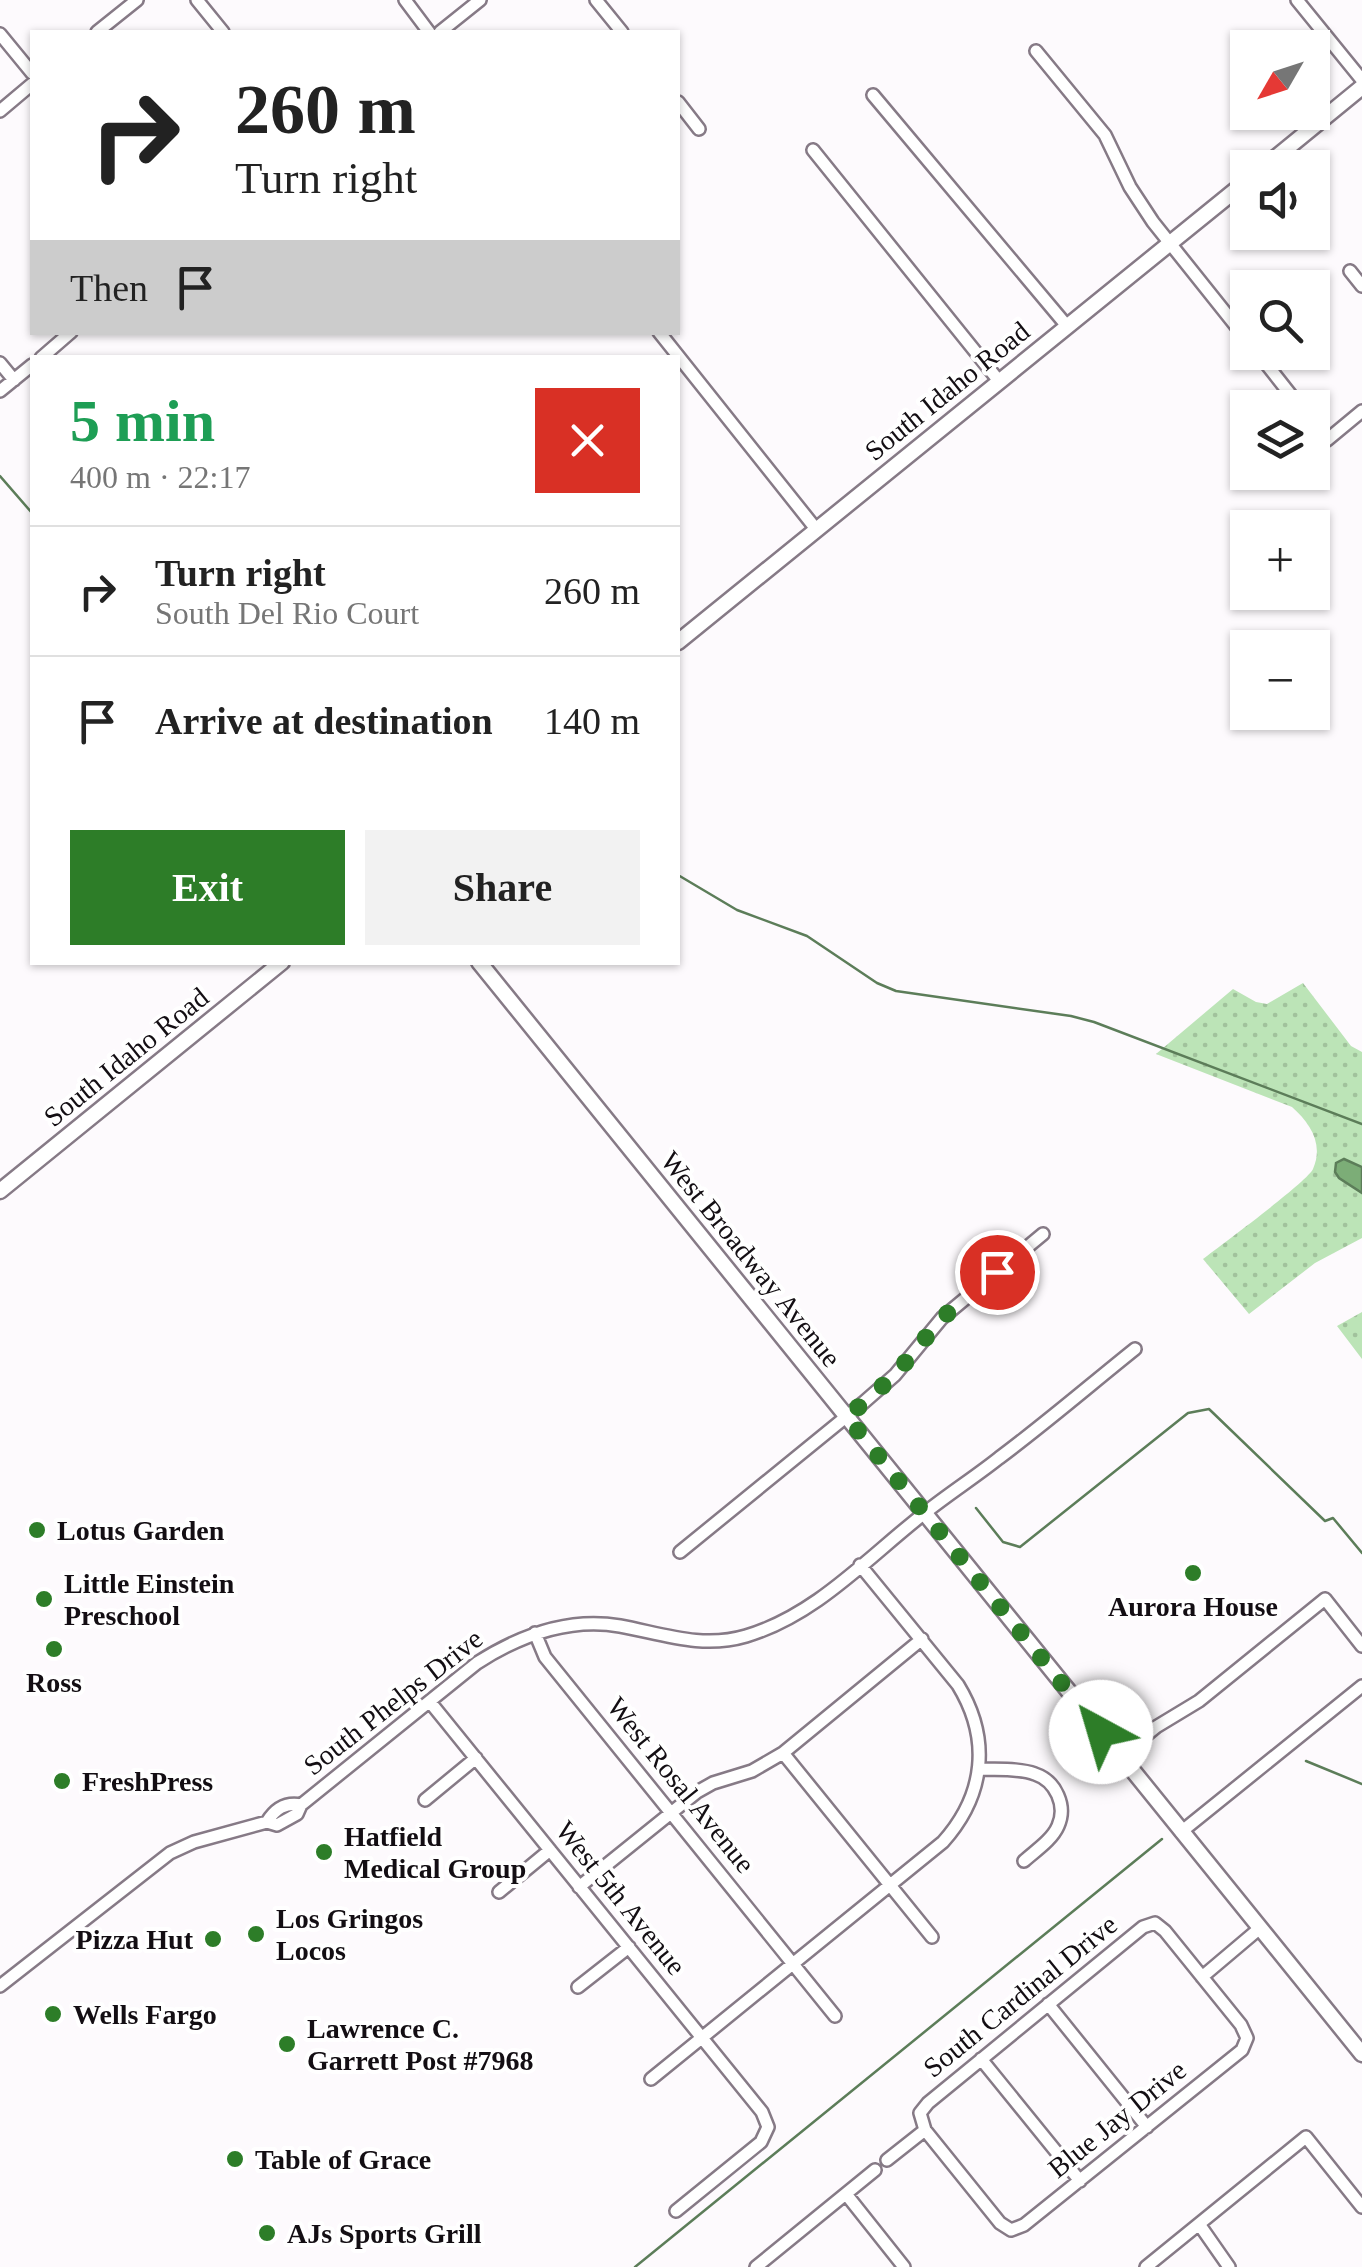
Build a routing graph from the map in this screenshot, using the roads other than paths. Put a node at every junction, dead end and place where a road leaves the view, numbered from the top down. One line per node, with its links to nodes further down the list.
1 (137, 0): 7 (street)
2 (196, 0): 8 (street)
3 (405, 0): 9 (street)
4 (480, 0): 10 (street)
5 (596, 0): 11 (street)
6 (1297, 0): 15 (street)
7 (100, 30)
8 (221, 30)
9 (428, 30)
10 (442, 30)
11 (620, 30)
12 (0, 34): 14 (street)
13 (1036, 50): 24 (street)
14 (30, 72)
15 (1362, 84): 22 (main road)
16 (30, 86): 19 (street)
17 (873, 95): 28 (street)
18 (680, 104): 20 (street)
19 (0, 111)
20 (699, 128)
21 (812, 150): 38 (street)
22 (1284, 150)
23 (1230, 194): 24 (main road, South Idaho Road)
24 (1169, 243): 27 (street); 28 (main road, South Idaho Road)
25 (1350, 271): 26 (street)
26 (1362, 286)
27 (1230, 319)
28 (1067, 326): 38 (main road, South Idaho Road)
29 (68, 335): 31 (street)
30 (661, 335): 32 (street)
31 (44, 355)
32 (677, 355)
33 (680, 358): 43 (street)
34 (0, 362): 37 (street)
35 (30, 367): 37 (street)
36 (1271, 370): 39 (street)
37 (14, 380): 40 (street)
38 (999, 381): 43 (main road, South Idaho Road)
39 (1287, 390)
40 (0, 392)
41 (1362, 411): 42 (street)
42 (1330, 438)
43 (816, 530): 44 (main road, South Idaho Road)
44 (680, 640)
45 (278, 965): 47 (main road, South Idaho Road)
46 (482, 965): 50 (main road, West Broadway Avenue)
47 (0, 1191)
48 (1043, 1234): 50 (street)
49 (1135, 1349): 51 (street, South Phelps Drive)
50 (847, 1417): 51 (main road, West Broadway Avenue); 52 (street)
51 (924, 1513): 53 (street, South Phelps Drive); 60 (main road, West Broadway Avenue)
52 (680, 1552)
53 (860, 1565): 54 (street, South Phelps Drive); 55 (street)
54 (535, 1633): 58 (street, South Phelps Drive); 64 (street, West Rosal Avenue)
55 (922, 1639): 59 (street); 62 (street)
56 (1362, 1646): 60 (street)
57 (1362, 1686): 65 (street)
58 (430, 1702): 61 (street, West 5th Avenue); 76 (street, South Phelps Drive)
59 (783, 1753): 64 (street); 68 (street)
60 (1120, 1756): 65 (main road, West Broadway Avenue)
61 (476, 1758): 63 (street); 66 (street, West 5th Avenue)
62 (979, 1769): 67 (street); 68 (street)
63 (425, 1800)
64 (671, 1812): 69 (street); 74 (street, West Rosal Avenue)
65 (1182, 1832): 71 (main road, West Broadway Avenue)
66 (550, 1850): 69 (street, West 5th Avenue); 70 (street)
67 (1024, 1861)
68 (890, 1886): 72 (street); 74 (street)
69 (580, 1887): 73 (street, West 5th Avenue)
70 (499, 1892)
71 (1260, 1928): 75 (street); 81 (main road, West Broadway Avenue)
72 (932, 1937)
73 (628, 1947): 77 (street); 80 (street, West 5th Avenue)
74 (794, 1964): 79 (street, West Rosal Avenue); 80 (street)
75 (1202, 1977): 78 (street, South Cardinal Drive); 84 (street, Blue Jay Drive)
76 (0, 1986)
77 (578, 1988)
78 (1048, 2004): 82 (street, South Cardinal Drive); 84 (street)
79 (835, 2016)
80 (702, 2038): 83 (street); 91 (street, West 5th Avenue)
81 (1362, 2054)
82 (980, 2060): 85 (street, South Cardinal Drive); 88 (street)
83 (652, 2080)
84 (1147, 2126): 88 (street, Blue Jay Drive)
85 (925, 2130): 86 (street); 88 (street, Blue Jay Drive)
86 (887, 2160)
87 (875, 2170): 89 (street)
88 (1080, 2181)
89 (846, 2194): 93 (street); 94 (street)
90 (1362, 2207): 92 (street)
91 (676, 2212)
92 (1198, 2224): 95 (street); 96 (street)
93 (756, 2267)
94 (904, 2267)
95 (1146, 2267)
96 (1229, 2267)

